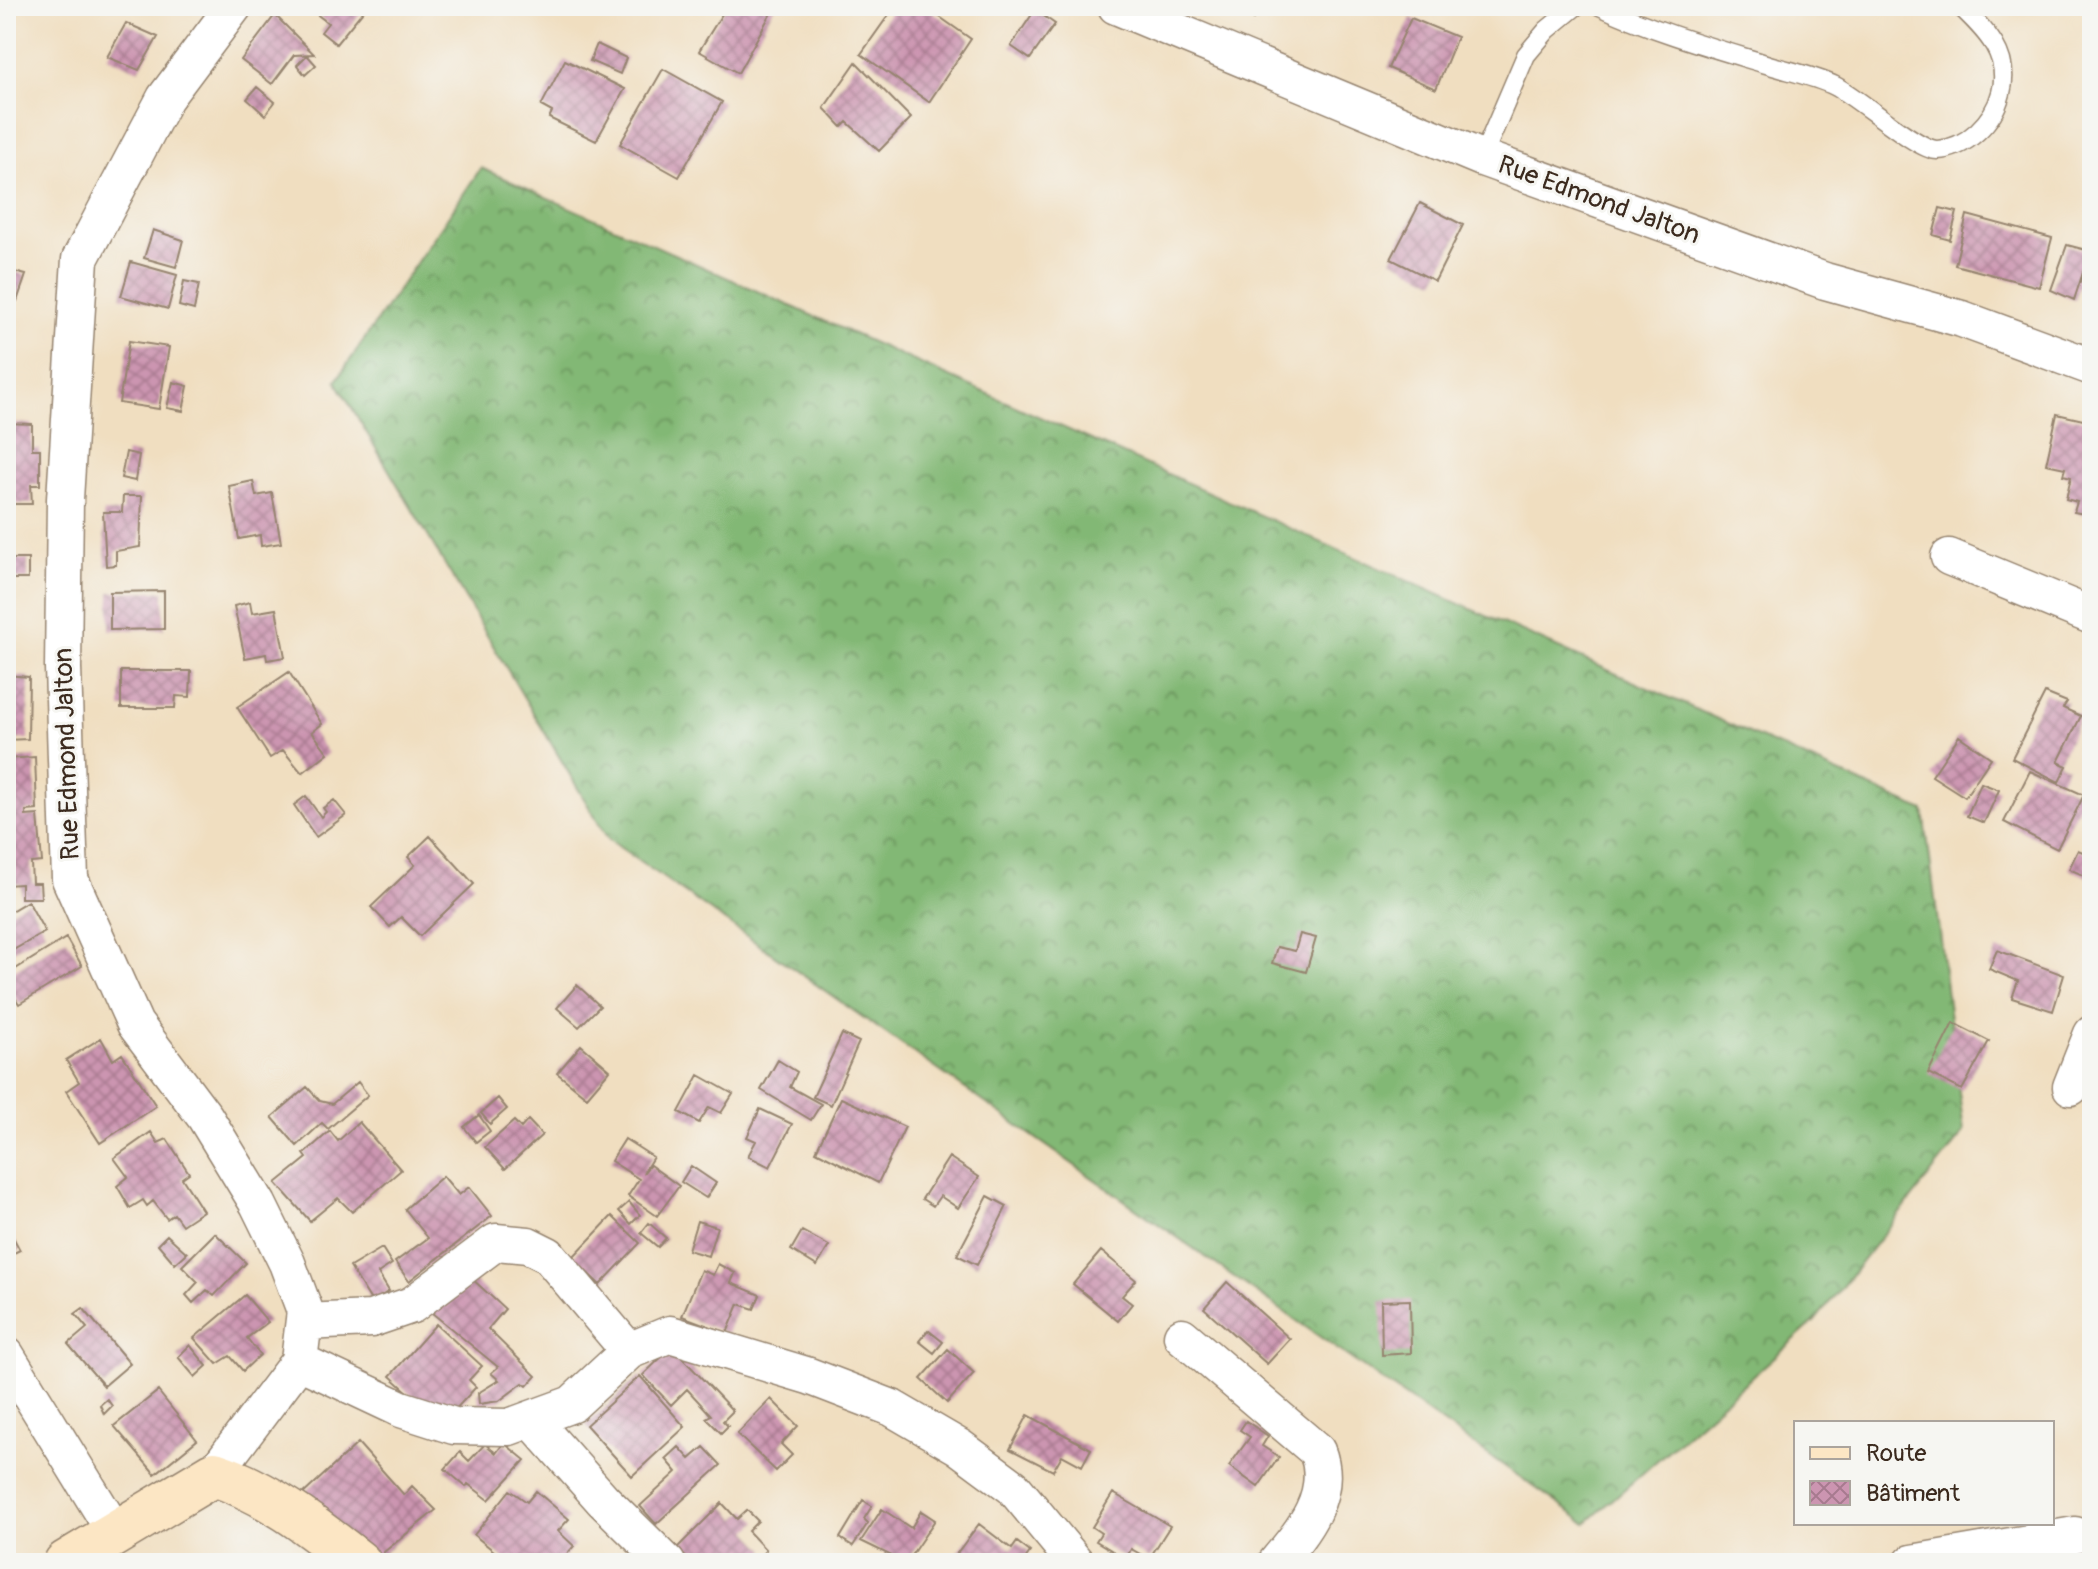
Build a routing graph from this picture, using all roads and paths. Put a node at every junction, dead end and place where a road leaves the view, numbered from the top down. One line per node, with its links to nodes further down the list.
1 (234, 6): 12 (street, Rue Edmond Jalton)
2 (1116, 6): 6 (street, Rue Edmond Jalton)
3 (1576, 6): 6 (lane)
4 (1600, 6): 5 (lane)
5 (1960, 6)
6 (1482, 158): 7 (street, Rue Edmond Jalton)
7 (2092, 367)
8 (1949, 557): 9 (street)
9 (2092, 616)
10 (2092, 1034): 11 (street)
11 (2071, 1087)
12 (304, 1322): 14 (street); 16 (street, Rue Edmond Jalton)
13 (1182, 1336): 25 (street)
14 (629, 1351): 17 (street); 24 (street)
15 (6, 1355): 19 (street)
16 (299, 1361): 17 (street); 18 (street, Rue Edmond Jalton)
17 (531, 1419): 23 (street)
18 (214, 1474): 19 (street, Rue Edmond Jalton); 22 (street)
19 (116, 1534): 21 (street, Rue Edmond Jalton)
20 (2075, 1535): 26 (street)
21 (66, 1563)
22 (359, 1563)
23 (667, 1563)
24 (1076, 1563)
25 (1276, 1563)
26 (1912, 1563)

